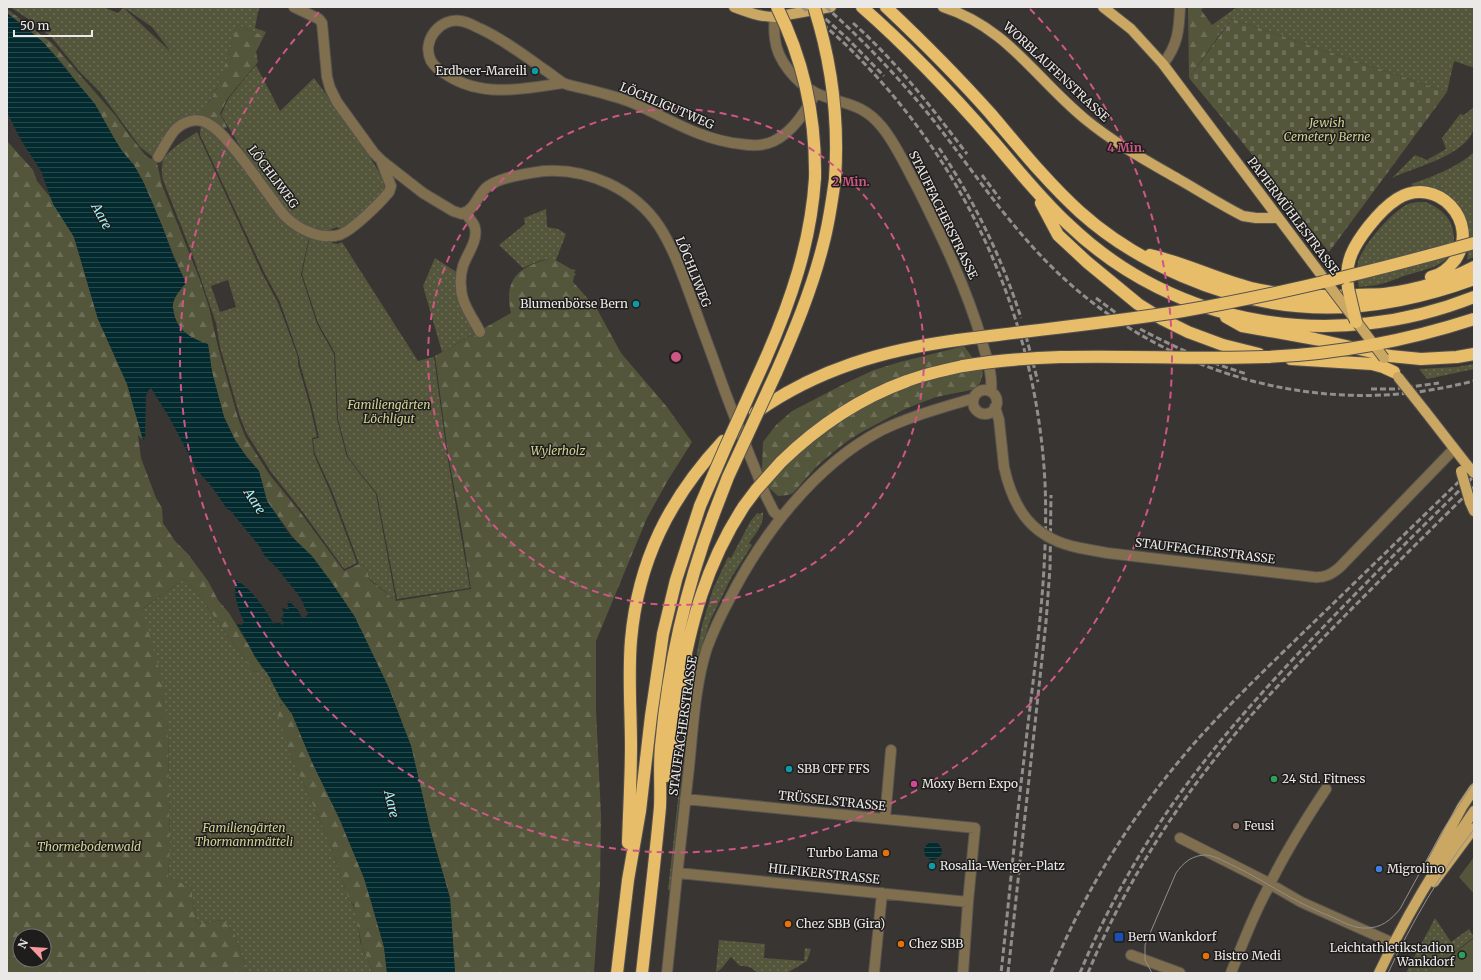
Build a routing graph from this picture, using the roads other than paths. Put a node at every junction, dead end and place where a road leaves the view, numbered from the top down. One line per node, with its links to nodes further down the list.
1 (294, 7): 15 (street, LÖCHLIWEG)
2 (734, 7): 10 (main road)
3 (814, 7): 43 (highway, bridge)
4 (832, 7): 10 (main road)
5 (862, 7): 16 (highway)
6 (886, 7): 20 (highway)
7 (943, 7): 18 (main road, WORBLAUFENSTRASSE)
8 (1103, 7): 11 (main road, PAPIERMÜHLESTRASSE)
9 (1180, 7): 11 (street)
10 (776, 12): 13 (street); 49 (highway, bridge)
11 (1163, 64): 18 (main road, PAPIERMÜHLESTRASSE)
12 (563, 83): 12 (street, LÖCHLIGUTWEG); 13 (street, LÖCHLIGUTWEG)
13 (816, 93): 31 (street, STAUFFACHERSTRASSE)
14 (158, 157): 15 (street, LÖCHLIWEG)
15 (382, 161): 17 (street, LÖCHLIWEG)
16 (1031, 185): 25 (highway); 30 (highway)
17 (465, 212): 28 (street); 38 (street, LÖCHLIWEG)
18 (1277, 218): 27 (main road, PAPIERMÜHLESTRASSE, bridge)
19 (1474, 243): 49 (highway, bridge)
20 (1133, 251): 22 (highway); 23 (highway)
21 (1474, 266): 23 (highway)
22 (1474, 280)
23 (1362, 294): 27 (highway, bridge)
24 (1474, 297): 25 (highway)
25 (1213, 310): 29 (highway)
26 (1474, 319): 43 (highway, bridge)
27 (1356, 322): 30 (main road, PAPIERMÜHLESTRASSE, bridge)
28 (480, 332)
29 (1474, 354)
30 (1396, 374): 34 (main road, PAPIERMÜHLESTRASSE, bridge)
31 (990, 391): 32 (street, STAUFFACHERSTRASSE); 33 (street, STAUFFACHERSTRASSE)
32 (974, 398): 33 (street); 38 (street, STAUFFACHERSTRASSE)
33 (996, 407): 34 (street, STAUFFACHERSTRASSE, bridge)
34 (1454, 449): 35 (main road, PAPIERMÜHLESTRASSE)
35 (1469, 464): 36 (main road, PAPIERMÜHLESTRASSE, bridge); 37 (main road, PAPIERMÜHLESTRASSE, bridge)
36 (1474, 473)
37 (1472, 506)
38 (781, 518): 42 (street, STAUFFACHERSTRASSE)
39 (891, 750): 45 (street)
40 (1474, 788): 53 (main road)
41 (1326, 789): 50 (street)
42 (685, 800): 45 (street, TRÜSSELSTRASSE); 48 (street, STAUFFACHERSTRASSE)
43 (660, 806): 57 (highway)
44 (1474, 811): 53 (main road)
45 (885, 820): 52 (street, TRÜSSELSTRASSE)
46 (1474, 828): 53 (main road)
47 (1180, 838): 50 (street)
48 (678, 873): 51 (street, HILFIKERSTRASSE); 58 (street, STAUFFACHERSTRASSE)
49 (628, 880): 56 (highway)
50 (1270, 884): 54 (street); 62 (street)
51 (882, 893): 52 (street, HILFIKERSTRASSE); 59 (street)
52 (968, 902): 60 (street)
53 (1408, 915): 54 (main road)
54 (1393, 943): 63 (main road)
55 (1132, 954): 61 (street)
56 (617, 973)
57 (642, 973)
58 (667, 973)
59 (874, 973)
60 (963, 973)
61 (1180, 973)
62 (1231, 973)
63 (1379, 973)

